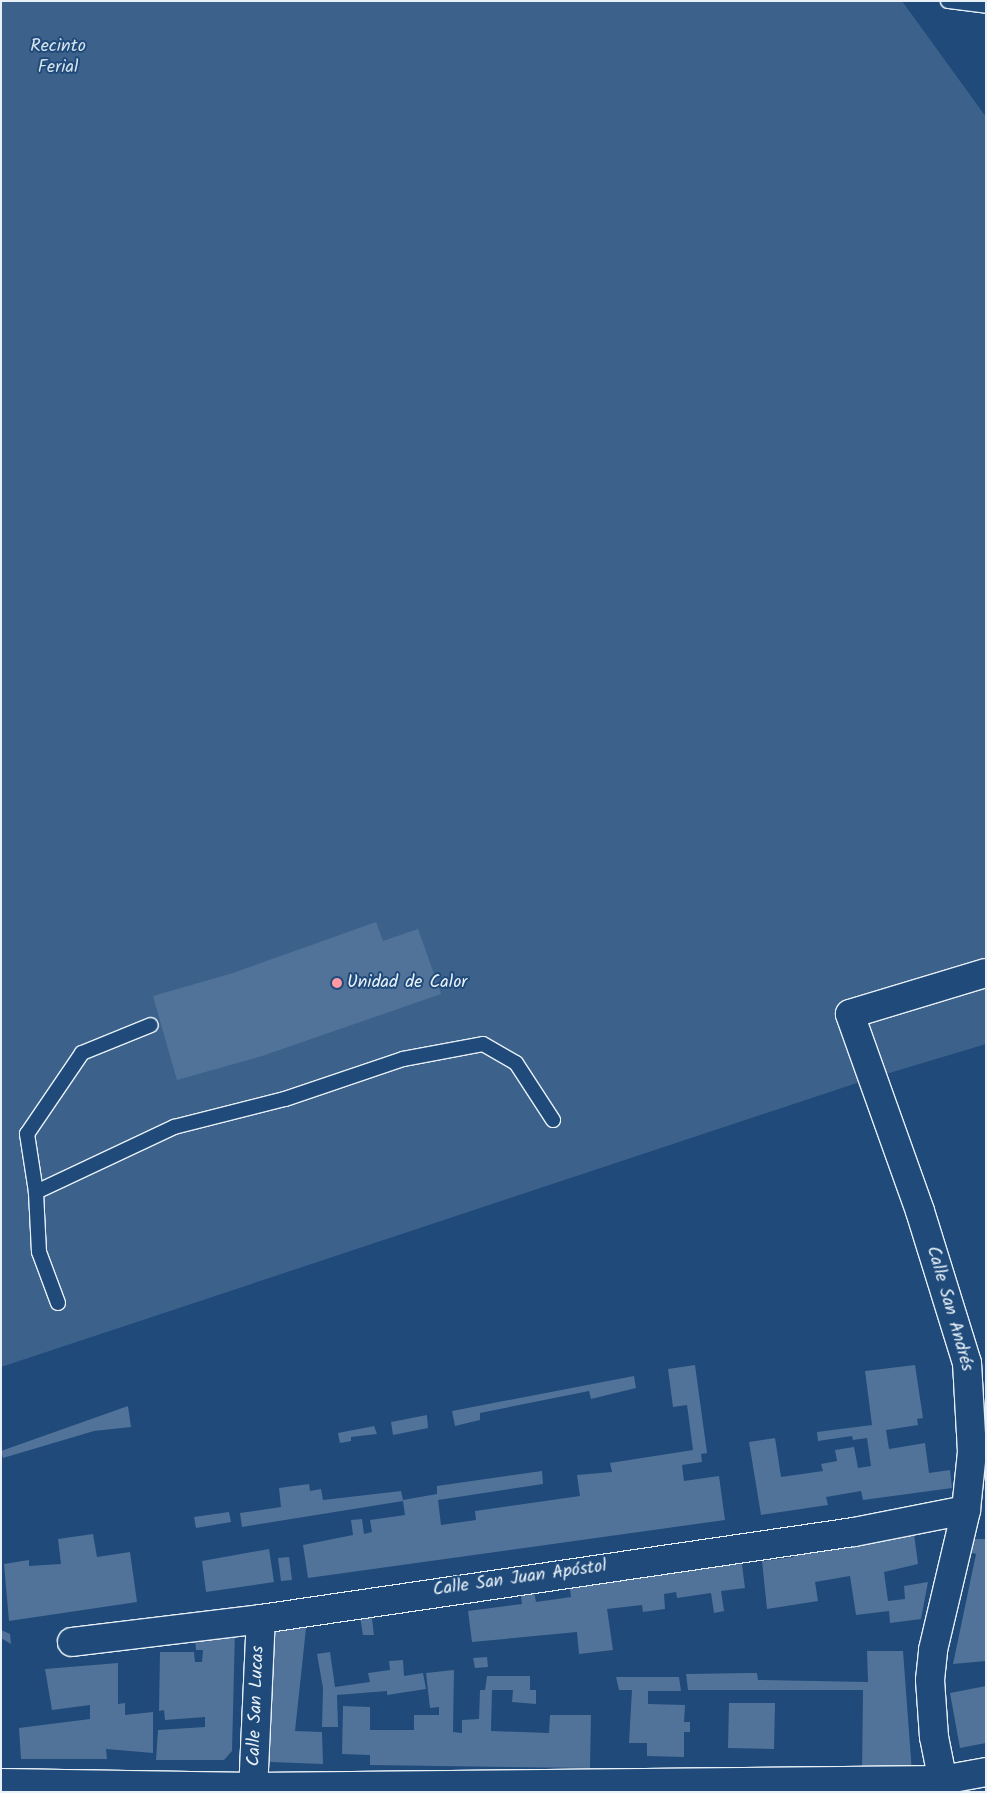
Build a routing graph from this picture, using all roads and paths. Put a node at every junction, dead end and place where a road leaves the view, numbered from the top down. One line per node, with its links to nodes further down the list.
1 (948, 1): 2 (lane)
2 (986, 6)
3 (986, 973): 8 (street, Calle San Andrés)
4 (151, 1025): 6 (lane)
5 (553, 1120): 6 (lane)
6 (36, 1192): 7 (lane)
7 (58, 1302)
8 (966, 1510): 9 (street, Calle San Juan Apóstol); 13 (street, Calle San Andrés)
9 (261, 1619): 10 (street, Calle San Juan Apóstol); 14 (street, Calle San Lucas)
10 (72, 1642)
11 (986, 1772): 13 (street)
12 (1, 1783): 14 (street)
13 (944, 1786): 14 (street)
14 (253, 1789)

